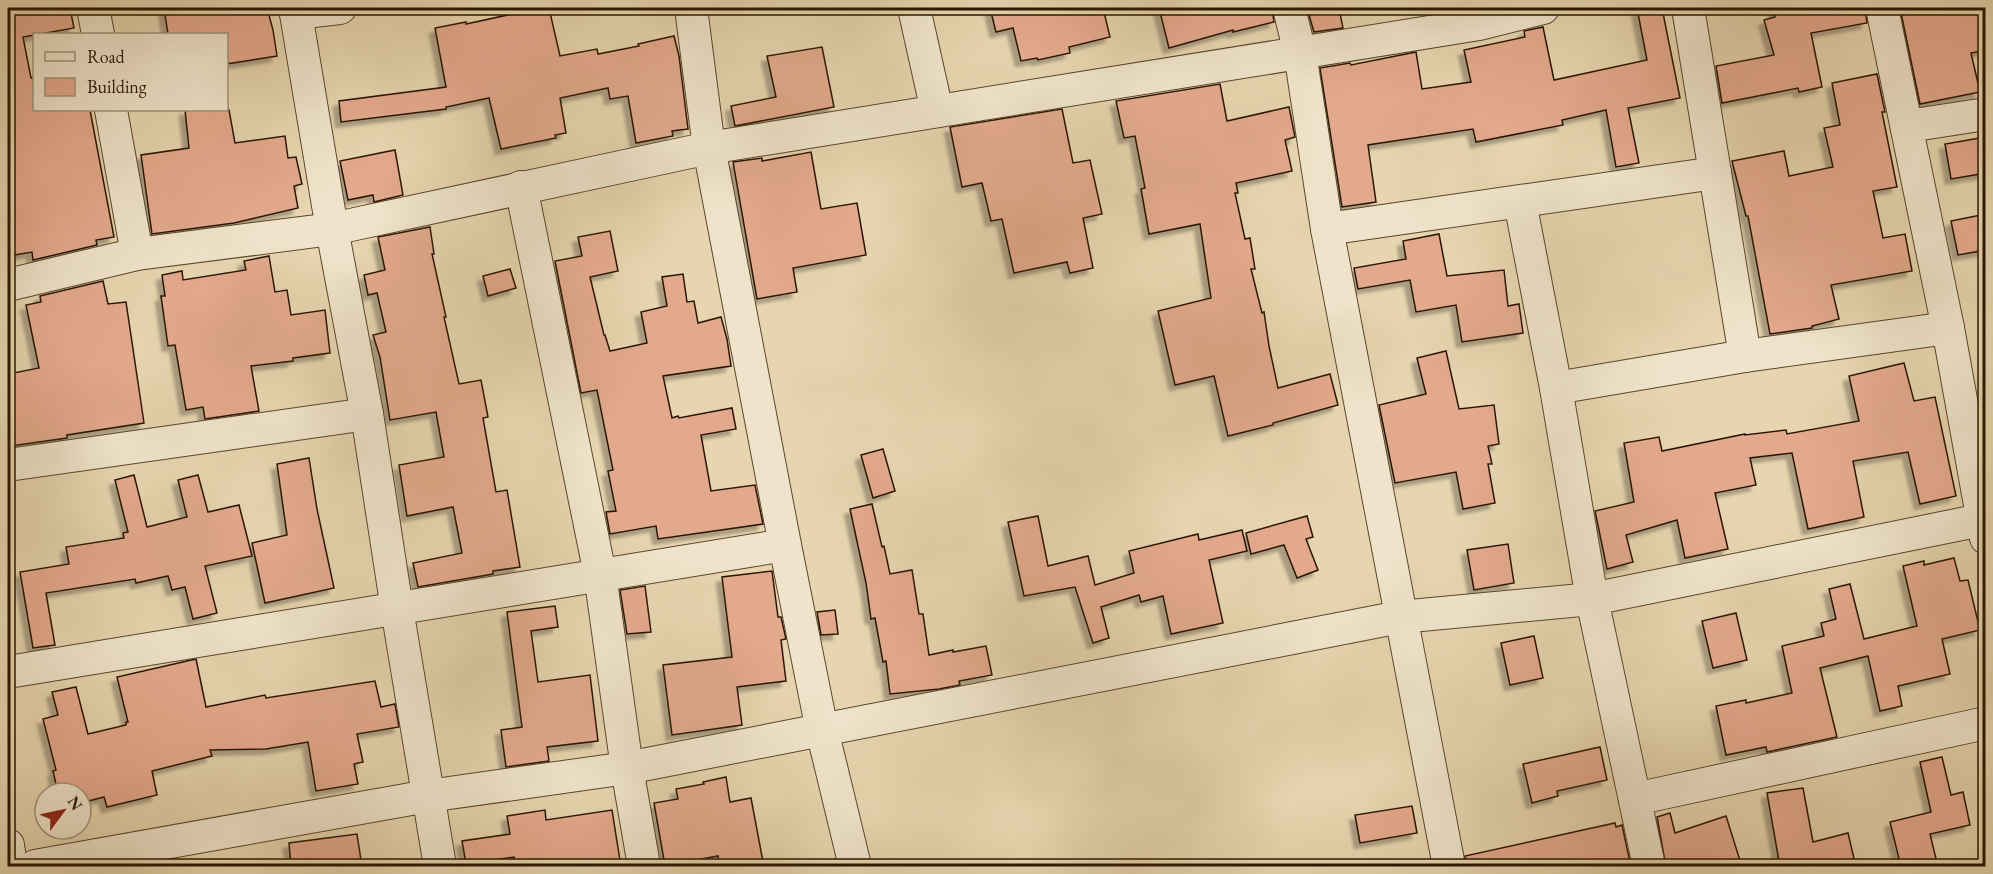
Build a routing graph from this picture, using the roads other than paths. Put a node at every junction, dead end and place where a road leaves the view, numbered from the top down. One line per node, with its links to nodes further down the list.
1 (93, 8): 11 (street)
2 (340, 8): 9 (street)
3 (691, 8): 17 (street)
4 (914, 8): 14 (street)
5 (1289, 8): 12 (street)
6 (1543, 8): 10 (street)
7 (1688, 8): 18 (street)
8 (1882, 8): 16 (street)
9 (296, 10): 21 (street)
10 (1477, 16): 12 (street)
11 (98, 33)
12 (1300, 52): 14 (street); 22 (street)
13 (111, 111): 23 (street)
14 (937, 111): 17 (street)
15 (1986, 114): 16 (street)
16 (1908, 126): 25 (street)
17 (709, 148): 19 (street); 31 (street)
18 (1715, 173): 20 (street); 26 (street)
19 (521, 187): 21 (street); 32 (street)
20 (1520, 202): 22 (street); 27 (street)
21 (332, 230): 23 (street); 28 (street)
22 (1327, 230): 35 (street)
23 (137, 254): 24 (street)
24 (8, 285)
25 (1947, 328): 26 (street); 30 (street)
26 (1744, 356): 27 (street)
27 (1556, 388): 33 (street)
28 (367, 414): 29 (street); 34 (street)
29 (8, 465)
30 (1984, 525): 33 (street)
31 (785, 545): 32 (street); 38 (street)
32 (600, 574): 34 (street); 39 (street)
33 (1592, 599): 35 (street); 41 (street)
34 (396, 609): 36 (street); 40 (street)
35 (1401, 617): 38 (street); 48 (street)
36 (8, 672)
37 (1986, 723): 41 (street)
38 (822, 730): 39 (street); 47 (street)
39 (627, 768): 40 (street); 46 (street)
40 (428, 796): 44 (street); 45 (street)
41 (1635, 800): 49 (street)
42 (8, 845): 43 (street)
43 (11, 867)
44 (35, 867)
45 (440, 867)
46 (644, 867)
47 (855, 867)
48 (1449, 867)
49 (1649, 867)

